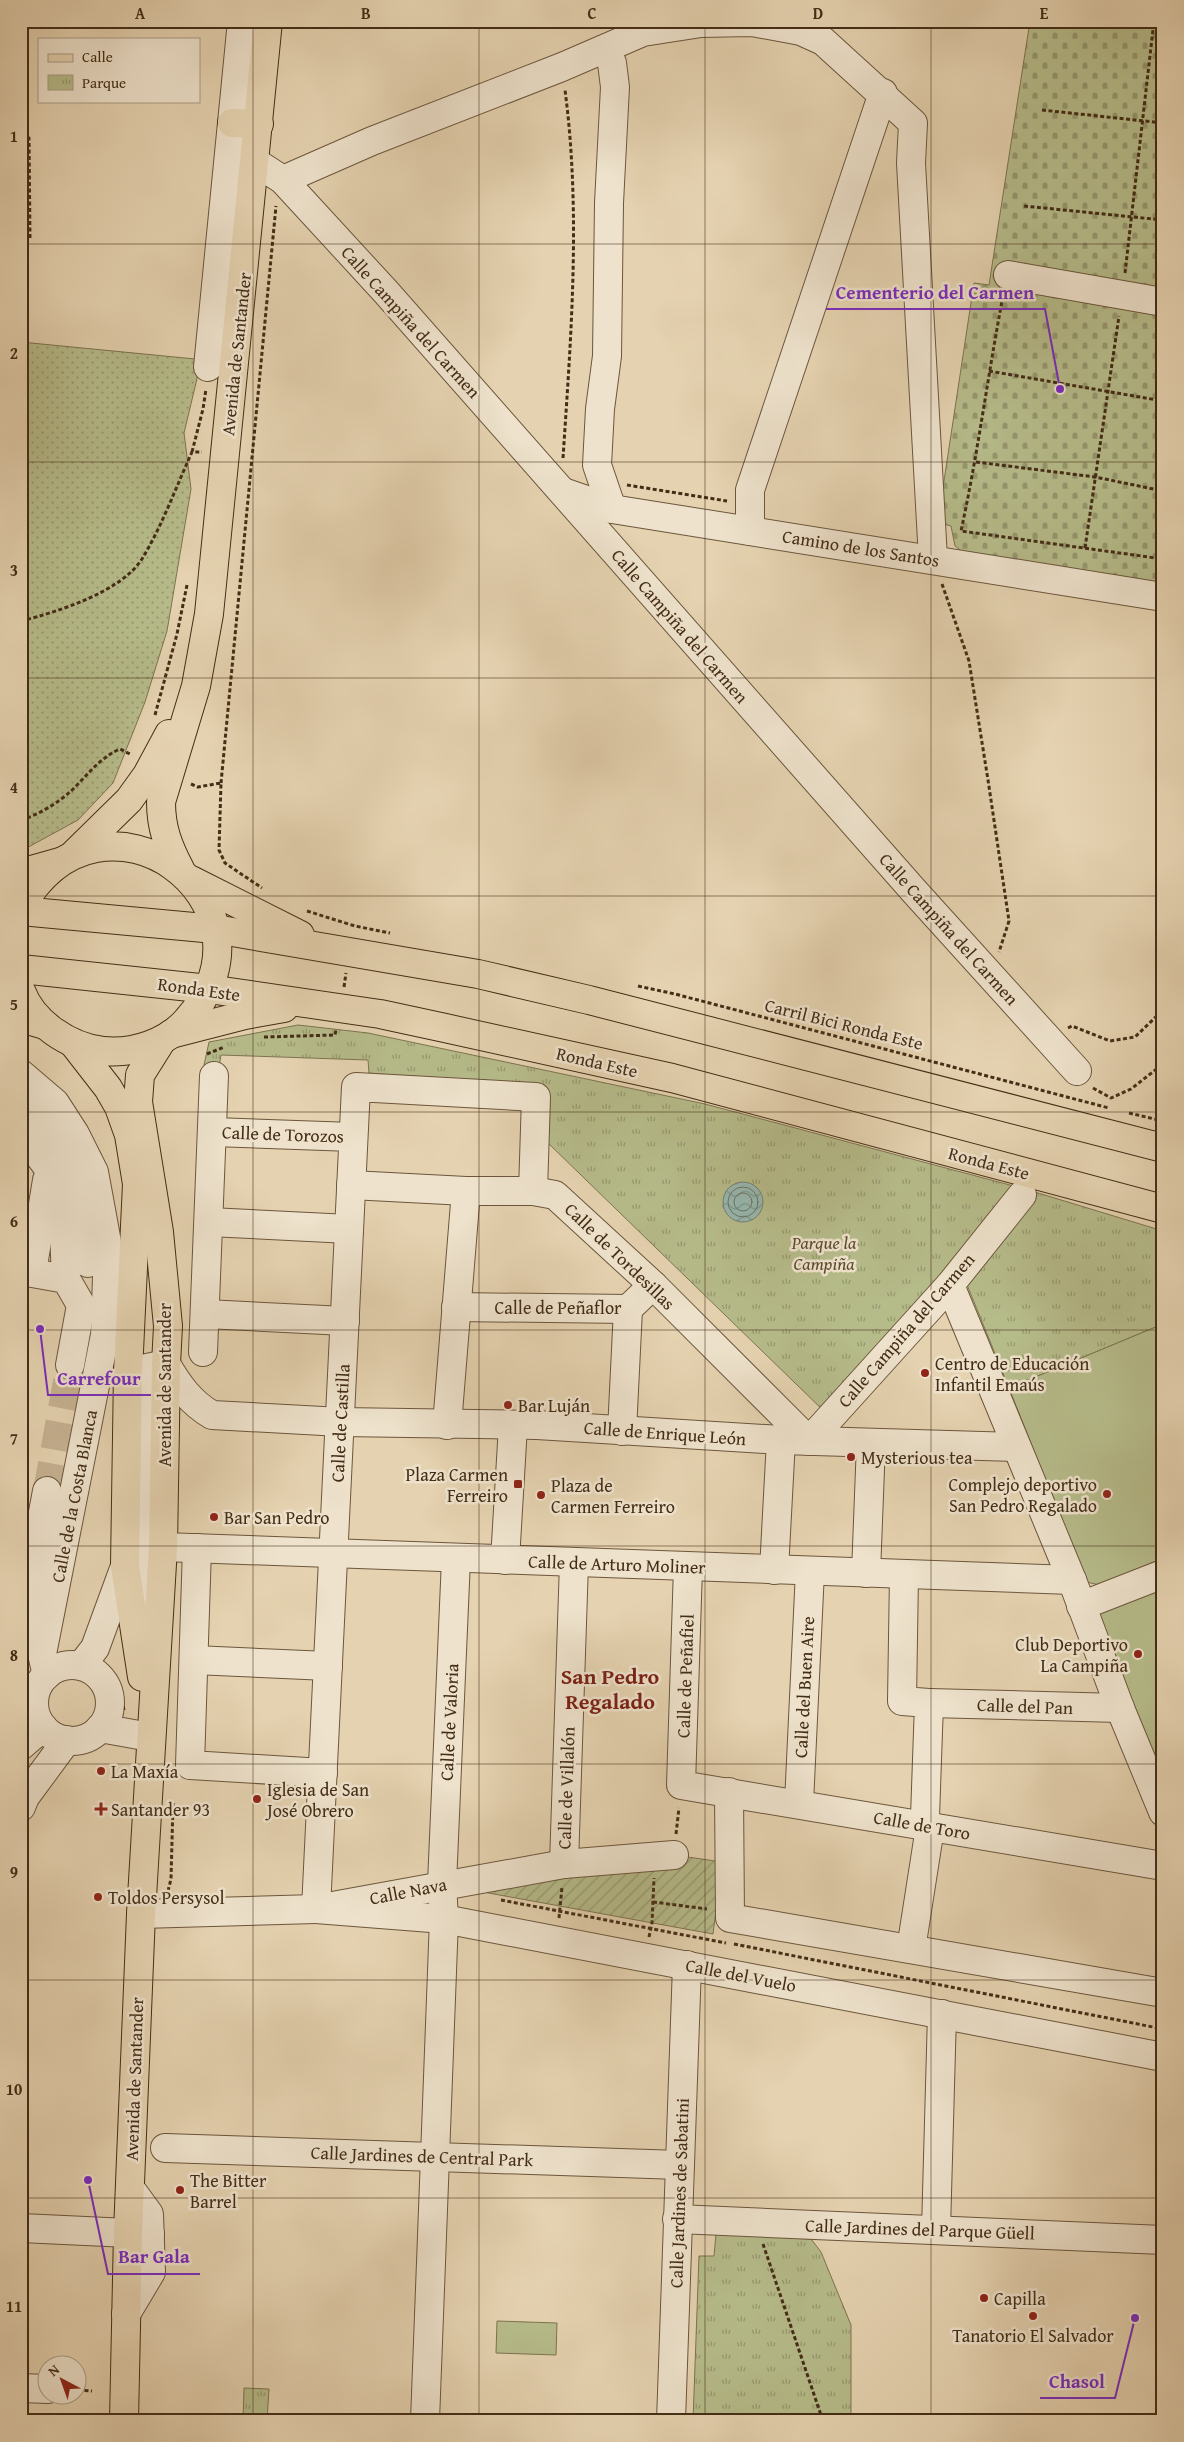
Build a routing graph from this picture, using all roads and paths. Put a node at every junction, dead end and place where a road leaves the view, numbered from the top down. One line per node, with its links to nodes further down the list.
1 (242, 21): 7 (street, Avenida de Santander)
2 (268, 21): 9 (main road, Avenida de Santander)
3 (606, 49): 4 (street); 5 (street); 24 (street)
4 (562, 67): 12 (street); 25 (path)
5 (883, 93): 28 (street); 29 (street)
6 (1042, 110): 8 (path)
7 (232, 123): 9 (main road); 18 (street, Avenida de Santander)
8 (1163, 123)
9 (259, 124): 11 (main road, Avenida de Santander)
10 (21, 138): 15 (path)
11 (255, 162): 12 (street, Calle Campiña del Carmen); 22 (main road, Avenida de Santander)
12 (280, 178): 25 (street, Calle Campiña del Carmen); 38 (path)
13 (1024, 206): 14 (path)
14 (1163, 220)
15 (30, 238)
16 (1008, 275): 17 (street); 19 (path)
17 (1163, 302)
18 (208, 367): 21 (path)
19 (989, 371): 20 (path); 23 (path)
20 (1163, 401)
21 (192, 452): 22 (path); 33 (path)
22 (226, 454): 34 (main road, Avenida de Santander)
23 (976, 462): 26 (path); 30 (path)
24 (603, 483): 27 (street); 28 (path)
25 (561, 491): 27 (street, Camino de los Santos); 52 (street, Calle Campiña del Carmen)
26 (1163, 491)
27 (612, 509): 28 (street, Camino de los Santos)
28 (750, 518): 29 (street, Camino de los Santos)
29 (933, 559): 32 (street, Camino de los Santos); 52 (path)
30 (1163, 559)
31 (187, 582): 35 (path)
32 (1163, 597)
33 (21, 621)
34 (196, 686): 40 (main road, Avenida de Santander); 42 (main road, Avenida de Santander)
35 (154, 716)
36 (134, 756): 39 (path)
37 (185, 782): 38 (path)
38 (221, 783): 43 (path)
39 (21, 820)
40 (67, 858): 41 (main road); 42 (main road); 44 (main road, Avenida de Santander)
41 (21, 873)
42 (185, 874): 47 (main road, Avenida de Santander); 50 (main road)
43 (270, 893)
44 (21, 907)
45 (301, 909): 49 (path)
46 (21, 911): 47 (main road)
47 (215, 929): 50 (main road); 54 (main road, Avenida de Santander)
48 (392, 934): 49 (path)
49 (352, 938): 50 (main road); 57 (path); 76 (main road)
50 (321, 946)
51 (21, 969): 54 (main road, Ronda Este)
52 (991, 976): 60 (street, Calle Campiña del Carmen)
53 (629, 984): 70 (path, Carril Bici Ronda Este)
54 (209, 989): 56 (main road, Ronda Este); 61 (main road, Avenida de Santander)
55 (21, 991): 59 (main road)
56 (307, 1004): 57 (main road, Ronda Este); 61 (main road)
57 (340, 1008): 62 (path); 82 (main road, Ronda Este)
58 (1163, 1010): 60 (path)
59 (33, 1022): 63 (main road)
60 (1045, 1036): 67 (street, Calle Campiña del Carmen)
61 (166, 1037): 63 (main road); 95 (main road, Avenida de Santander)
62 (256, 1039)
63 (73, 1043): 97 (main road, Avenida de Santander)
64 (228, 1045): 66 (path)
65 (1163, 1064): 67 (path)
66 (209, 1066): 74 (street)
67 (1077, 1071)
68 (21, 1074): 124 (street, Calle de la Costa Blanca)
69 (21, 1104): 85 (street)
70 (1118, 1110)
71 (1127, 1112): 72 (path)
72 (1163, 1122)
73 (21, 1131): 77 (street)
74 (213, 1132): 75 (street, Calle de Torozos); 83 (street)
75 (354, 1137): 78 (street, Calle de Castilla); 80 (street, Calle de Castilla)
76 (1163, 1148)
77 (49, 1169): 86 (street); 87 (street)
78 (351, 1185): 79 (street, Calle de Tordesillas); 84 (street, Calle de Castilla)
79 (466, 1191): 80 (street, Calle de Tordesillas); 90 (street)
80 (533, 1191): 89 (street, Calle de Tordesillas)
81 (1022, 1195): 88 (street, Calle Campiña del Carmen)
82 (1163, 1209)
83 (209, 1222): 84 (street); 92 (street)
84 (349, 1229): 93 (street, Calle de Castilla)
85 (88, 1263)
86 (26, 1271): 87 (street)
87 (66, 1279): 96 (street)
88 (950, 1284): 103 (street, Calle Campiña del Carmen); 105 (street)
89 (652, 1285): 91 (street, Calle de Peñaflor); 103 (street, Calle de Tordesillas)
90 (456, 1307): 91 (street, Calle de Peñaflor); 99 (street)
91 (628, 1309): 101 (street)
92 (206, 1314): 93 (street); 94 (street)
93 (345, 1321): 98 (street, Calle de Castilla)
94 (203, 1352)
95 (166, 1364): 97 (street); 98 (street, Calle de Enrique León); 107 (main road, Avenida de Santander)
96 (70, 1365)
97 (137, 1381): 113 (main road, Avenida de Santander); 122 (street)
98 (340, 1422): 99 (street, Calle de Enrique León); 109 (street, Calle de Castilla)
99 (447, 1425): 100 (street, Calle de Enrique León)
100 (513, 1426): 101 (street, Calle de Enrique León); 111 (street)
101 (622, 1431): 102 (street, Calle de Enrique León)
102 (781, 1440): 103 (street, Calle de Enrique León); 115 (street)
103 (808, 1441): 104 (street, Calle de Enrique León)
104 (871, 1443): 105 (street, Calle de Enrique León); 117 (street)
105 (1016, 1447): 120 (street)
106 (37, 1506): 124 (street)
107 (163, 1546): 108 (street, Calle de Arturo Moliner); 122 (main road, Avenida de Santander)
108 (197, 1548): 109 (street, Calle de Arturo Moliner); 123 (street)
109 (332, 1554): 110 (street, Calle de Arturo Moliner); 126 (street, Calle de Castilla)
110 (456, 1559): 111 (street, Calle de Arturo Moliner); 144 (street, Calle de Valoria)
111 (505, 1560): 112 (street, Calle de Arturo Moliner)
112 (574, 1562): 114 (street, Calle de Arturo Moliner); 142 (street, Calle de Villalón)
113 (125, 1566): 125 (street, Avenida de Santander); 131 (main road, Avenida de Santander)
114 (688, 1567): 115 (street, Calle de Arturo Moliner); 135 (street, Calle de Peñafiel)
115 (774, 1570): 116 (street, Calle de Arturo Moliner)
116 (810, 1571): 117 (street, Calle de Arturo Moliner); 138 (street, Calle del Buen Aire)
117 (866, 1573): 118 (street, Calle de Arturo Moliner)
118 (904, 1574): 120 (street, Calle de Arturo Moliner); 127 (street, Calle del Pan)
119 (1163, 1574): 121 (street)
120 (1072, 1580): 121 (street)
121 (1082, 1606): 128 (street)
122 (156, 1649): 131 (main road, Avenida de Santander)
123 (194, 1660): 126 (street); 134 (street)
124 (44, 1664): 125 (street); 129 (street)
125 (81, 1666): 130 (street)
126 (328, 1666): 134 (street, Calle de Castilla)
127 (929, 1703): 128 (street, Calle del Pan); 140 (street)
128 (1120, 1708): 139 (street)
129 (43, 1727): 132 (street); 133 (street)
130 (100, 1728): 131 (street); 132 (street)
131 (150, 1737): 149 (main road, Avenida de Santander)
132 (67, 1740): 137 (street)
133 (21, 1746)
134 (323, 1773): 147 (street, Calle de Castilla)
135 (681, 1785): 136 (street, Calle de Toro); 141 (path)
136 (729, 1792): 138 (street, Calle de Toro); 150 (street)
137 (22, 1799)
138 (799, 1803): 140 (street, Calle de Toro)
139 (1163, 1812)
140 (927, 1826): 143 (street, Calle de Toro); 154 (street)
141 (664, 1855): 142 (street, Calle Nava); 146 (path)
142 (564, 1864): 144 (street, Calle Nava); 148 (path)
143 (1163, 1866)
144 (442, 1884): 147 (street, Calle Nava); 151 (street, Calle de Valoria)
145 (492, 1898): 148 (path, Calle del Vuelo)
146 (653, 1902): 150 (path); 152 (path)
147 (316, 1908): 149 (street, Calle Nava); 151 (street, Calle del Vuelo)
148 (560, 1911): 152 (path, Calle del Vuelo); 153 (path)
149 (141, 1914): 168 (main road, Avenida de Santander)
150 (730, 1915): 154 (street)
151 (444, 1919): 153 (street, Calle del Vuelo); 162 (street, Calle de Valoria)
152 (651, 1928): 155 (path); 159 (path, Calle del Vuelo)
153 (558, 1940): 155 (street, Calle del Vuelo)
154 (911, 1949): 157 (street)
155 (645, 1956): 156 (street, Calle del Vuelo)
156 (687, 1965): 158 (street, Calle del Vuelo); 163 (street, Calle Jardines de Sabatini)
157 (1163, 1992)
158 (942, 2014): 160 (street, Calle del Vuelo); 167 (street)
159 (1163, 2029)
160 (1163, 2056)
161 (165, 2148): 162 (street, Calle Jardines de Central Park)
162 (436, 2157): 163 (street, Calle Jardines de Central Park); 175 (street, Calle de Valoria)
163 (680, 2165): 164 (street, Calle Jardines de Sabatini)
164 (677, 2219): 165 (street, Calle Jardines del Parque Güell); 176 (street, Calle Jardines de Sabatini)
165 (755, 2222): 167 (street, Calle Jardines del Parque Güell); 177 (path)
166 (21, 2228): 168 (street)
167 (936, 2230): 169 (street, Calle Jardines del Parque Güell)
168 (139, 2233): 174 (main road, Avenida de Santander)
169 (1163, 2240)
170 (21, 2388): 171 (street)
171 (38, 2389)
172 (88, 2391): 173 (path)
173 (92, 2391)
174 (124, 2421)
175 (425, 2421)
176 (671, 2421)
177 (823, 2421)

